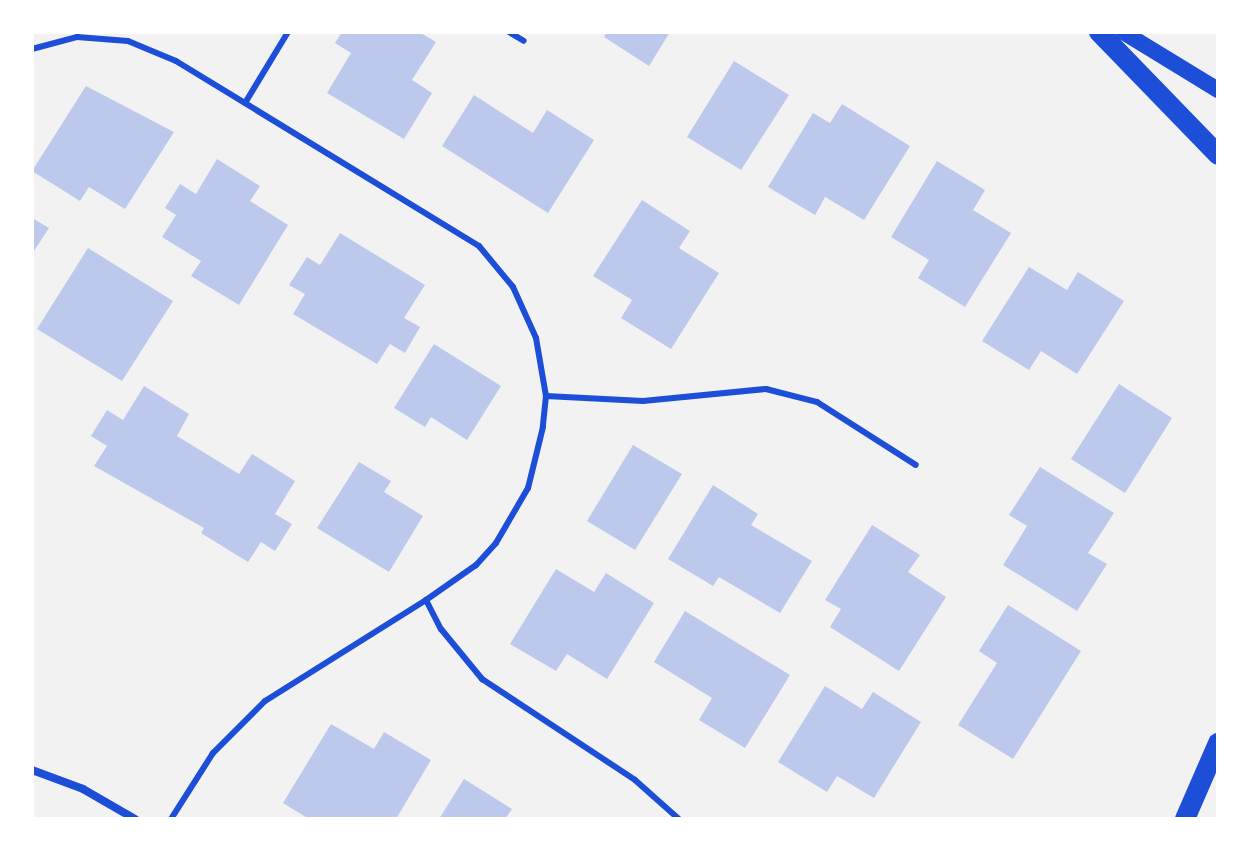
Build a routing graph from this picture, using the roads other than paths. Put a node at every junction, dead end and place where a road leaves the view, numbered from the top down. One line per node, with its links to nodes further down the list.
1 (288, 32): 8 (lane)
2 (509, 32): 5 (lane)
3 (1099, 32): 9 (main road)
4 (1123, 32): 7 (main road)
5 (524, 41)
6 (32, 49): 8 (lane)
7 (1218, 90)
8 (245, 103): 10 (lane)
9 (1218, 155)
10 (546, 396): 11 (lane); 12 (lane)
11 (916, 465)
12 (426, 600): 16 (lane); 17 (lane)
13 (1218, 743): 18 (main road)
14 (32, 770): 15 (street)
15 (135, 819)
16 (171, 819)
17 (679, 819)
18 (1185, 819)

